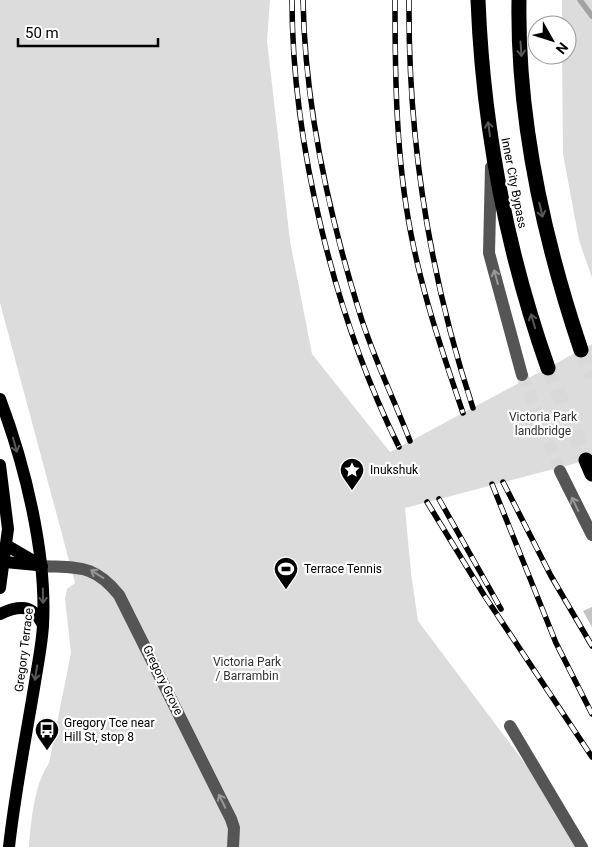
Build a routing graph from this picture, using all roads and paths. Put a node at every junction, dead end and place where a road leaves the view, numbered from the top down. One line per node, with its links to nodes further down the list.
1 (478, 0): 3 (highway, Inner City Bypass, one-way to 1)
2 (519, 0): 4 (highway, Inner City Bypass, one-way to 4)
3 (492, 149): 5 (highway, Inner City Bypass, one-way to 3); 6 (lane, one-way to 3)
4 (581, 350)
5 (548, 368)
6 (522, 375)
7 (0, 399): 13 (main road, Gregory Terrace, one-way to 13)
8 (0, 465): 11 (main road)
9 (560, 471): 10 (lane, one-way to 9)
10 (592, 535)
11 (3, 544): 12 (main road); 13 (main road)
12 (2, 562): 13 (main road); 14 (main road)
13 (42, 566): 16 (main road, Gregory Terrace, one-way to 16); 19 (lane, Gregory Grove, one-way to 13)
14 (0, 588)
15 (0, 614): 16 (main road)
16 (43, 625): 18 (main road, Gregory Terrace, one-way to 18)
17 (510, 726): 20 (lane)
18 (9, 847)
19 (233, 847)
20 (582, 847)

